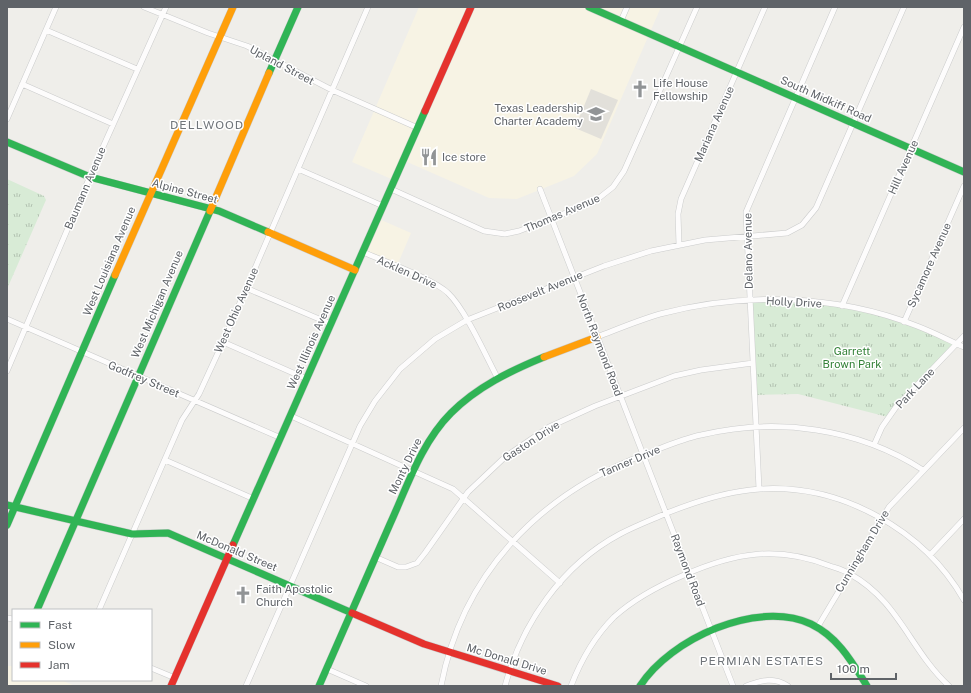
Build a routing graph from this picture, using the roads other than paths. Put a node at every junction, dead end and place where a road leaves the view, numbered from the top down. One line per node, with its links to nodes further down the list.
1 (56, 7): 17 (street)
2 (144, 7): 14 (street, Upland Street)
3 (166, 7): 14 (street, Baumann Avenue)
4 (233, 7): 18 (street, West Louisiana Avenue)
5 (298, 7): 20 (street, West Michigan Avenue)
6 (368, 7): 24 (street, West Ohio Avenue)
7 (471, 7): 29 (street, West Illinois Avenue)
8 (589, 7): 15 (street, South Midkiff Road)
9 (627, 7): 15 (street)
10 (696, 7): 19 (street, Thomas Avenue)
11 (765, 7): 22 (street, Mariana Avenue)
12 (835, 7): 25 (street, Delano Avenue)
13 (904, 7): 27 (street, Roosevelt Avenue)
14 (162, 15): 18 (street, Upland Street); 21 (street, Baumann Avenue)
15 (621, 21): 19 (street, South Midkiff Road)
16 (964, 28): 31 (street, Hill Avenue)
17 (46, 30): 21 (street); 23 (street)
18 (220, 37): 20 (street, Upland Street); 38 (street, West Louisiana Avenue)
19 (679, 46): 22 (street, South Midkiff Road); 41 (street, Thomas Avenue)
20 (276, 61): 24 (street, Upland Street); 40 (street, West Michigan Avenue)
21 (137, 70): 28 (street, Baumann Avenue)
22 (737, 72): 25 (street, South Midkiff Road); 44 (street, Mariana Avenue)
23 (22, 84): 26 (street); 28 (street)
24 (332, 90): 29 (street, Upland Street); 32 (street, West Ohio Avenue)
25 (795, 98): 27 (street, South Midkiff Road); 43 (street, Delano Avenue)
26 (7, 119)
27 (853, 123): 31 (street, South Midkiff Road); 43 (street, Roosevelt Avenue)
28 (113, 124): 34 (street, Baumann Avenue)
29 (418, 128): 36 (street, West Illinois Avenue)
30 (7, 142): 34 (street, Alpine Street)
31 (911, 149): 33 (street, South Midkiff Road); 50 (street, Hill Avenue)
32 (298, 169): 39 (street); 42 (street, West Ohio Avenue)
33 (964, 172)
34 (90, 177): 38 (street, Alpine Street); 55 (street, Baumann Avenue)
35 (964, 186): 53 (street, Sycamore Avenue)
36 (391, 189): 39 (street, West Illinois Avenue); 41 (street, Thomas Avenue)
37 (540, 190): 41 (street, North Raymond Road)
38 (150, 193): 40 (street, Alpine Street); 61 (street, West Louisiana Avenue)
39 (383, 206): 45 (street, West Illinois Avenue)
40 (210, 208): 42 (street, Alpine Street); 64 (street, West Michigan Avenue)
41 (552, 219): 47 (street, North Raymond Road)
42 (270, 233): 46 (street, Alpine Street); 48 (street, West Ohio Avenue)
43 (746, 237): 44 (street, Roosevelt Avenue); 49 (street, Delano Avenue)
44 (679, 245): 47 (street, Roosevelt Avenue)
45 (362, 252): 46 (street, West Illinois Avenue); 52 (street, Acklen Drive)
46 (355, 270): 54 (street, West Illinois Avenue)
47 (574, 278): 52 (street, Roosevelt Avenue); 57 (street, North Raymond Road)
48 (246, 288): 54 (street); 58 (street, West Ohio Avenue)
49 (749, 300): 50 (street, Holly Drive); 57 (street, Holly Drive); 62 (street, Delano Avenue)
50 (842, 306): 53 (street, Holly Drive)
51 (7, 319): 55 (street, Godfrey Street)
52 (467, 320): 65 (street, Acklen Drive); 73 (street, Roosevelt Avenue)
53 (904, 322): 59 (street, Holly Drive)
54 (331, 324): 66 (street, West Illinois Avenue)
55 (26, 327): 61 (street, Godfrey Street); 63 (street, Baumann Avenue)
56 (964, 336): 59 (street, Park Lane)
57 (597, 337): 65 (street, Monty Drive); 67 (street, North Raymond Road)
58 (223, 342): 66 (street); 68 (street, West Ohio Avenue)
59 (957, 344): 60 (street, Holly Drive); 74 (street, Park Lane)
60 (964, 347)
61 (82, 352): 64 (street, Godfrey Street); 83 (street, West Louisiana Avenue)
62 (753, 363): 67 (street, Gaston Drive); 70 (street, Delano Avenue)
63 (7, 371)
64 (138, 377): 68 (street, Godfrey Street); 87 (street, West Michigan Avenue)
65 (497, 377): 77 (street, Monty Drive)
66 (307, 379): 69 (street, West Illinois Avenue)
67 (619, 396): 75 (street, North Raymond Road); 80 (street, Gaston Drive)
68 (195, 402): 72 (street, Godfrey Street); 76 (street, West Ohio Avenue)
69 (290, 416): 72 (street, West Illinois Avenue); 73 (street)
70 (756, 426): 74 (street, Tanner Drive); 75 (street, Tanner Drive); 79 (street, Delano Avenue)
71 (964, 428): 78 (street, Cunningham Drive)
72 (281, 438): 81 (street, West Illinois Avenue)
73 (352, 443): 77 (street); 97 (street, Roosevelt Avenue)
74 (874, 445): 78 (street, Tanner Drive)
75 (643, 455): 84 (street, Raymond Road); 90 (street, Tanner Drive)
76 (165, 460): 81 (street); 89 (street, West Ohio Avenue)
77 (414, 470): 80 (street); 92 (street, Monty Drive)
78 (923, 470): 85 (street, Cunningham Drive)
79 (759, 489): 84 (street); 85 (street)
80 (463, 498): 90 (street); 92 (street, Gaston Drive)
81 (254, 499): 93 (street, West Illinois Avenue)
82 (7, 504): 83 (street, McDonald Street)
83 (15, 506): 87 (street, McDonald Street); 88 (street, West Louisiana Avenue)
84 (665, 514): 94 (street, Raymond Road); 96 (street)
85 (882, 519): 91 (street); 95 (street, Cunningham Drive)
86 (964, 519): 91 (street)
87 (76, 520): 89 (street, McDonald Street); 99 (street, West Michigan Avenue)
88 (7, 524)
89 (132, 534): 93 (street, McDonald Street); 100 (street, West Ohio Avenue)
90 (513, 540): 96 (street); 104 (street, Tanner Drive)
91 (930, 555): 98 (street)
92 (375, 557): 101 (street, Monty Drive)
93 (228, 559): 97 (street, McDonald Street); 108 (street, West Illinois Avenue)
94 (689, 573): 95 (street); 103 (street, Raymond Road); 116 (street)
95 (849, 573): 102 (street, Cunningham Drive); 122 (street)
96 (560, 583): 107 (street)
97 (290, 586): 101 (street, McDonald Street); 110 (street, Roosevelt Avenue)
98 (964, 600)
99 (37, 609)
100 (99, 609)
101 (352, 612): 104 (street, McDonald Street); 106 (street, Monty Drive)
102 (817, 628): 103 (street); 121 (street)
103 (711, 632): 117 (street); 118 (street, Raymond Road)
104 (449, 652): 107 (street, Mc Donald Drive); 113 (street, Tanner Drive)
105 (152, 668): 108 (street)
106 (327, 669): 111 (street, Monty Drive); 112 (street)
107 (510, 671): 114 (street); 115 (street, Mc Donald Drive)
108 (175, 678): 109 (street, West Illinois Avenue)
109 (172, 686)
110 (246, 686)
111 (319, 686)
112 (366, 686)
113 (441, 686)
114 (505, 686)
115 (558, 686)
116 (571, 686)
117 (640, 686)
118 (732, 686)
119 (746, 686): 120 (street)
120 (788, 686)
121 (867, 686)
122 (949, 686)

